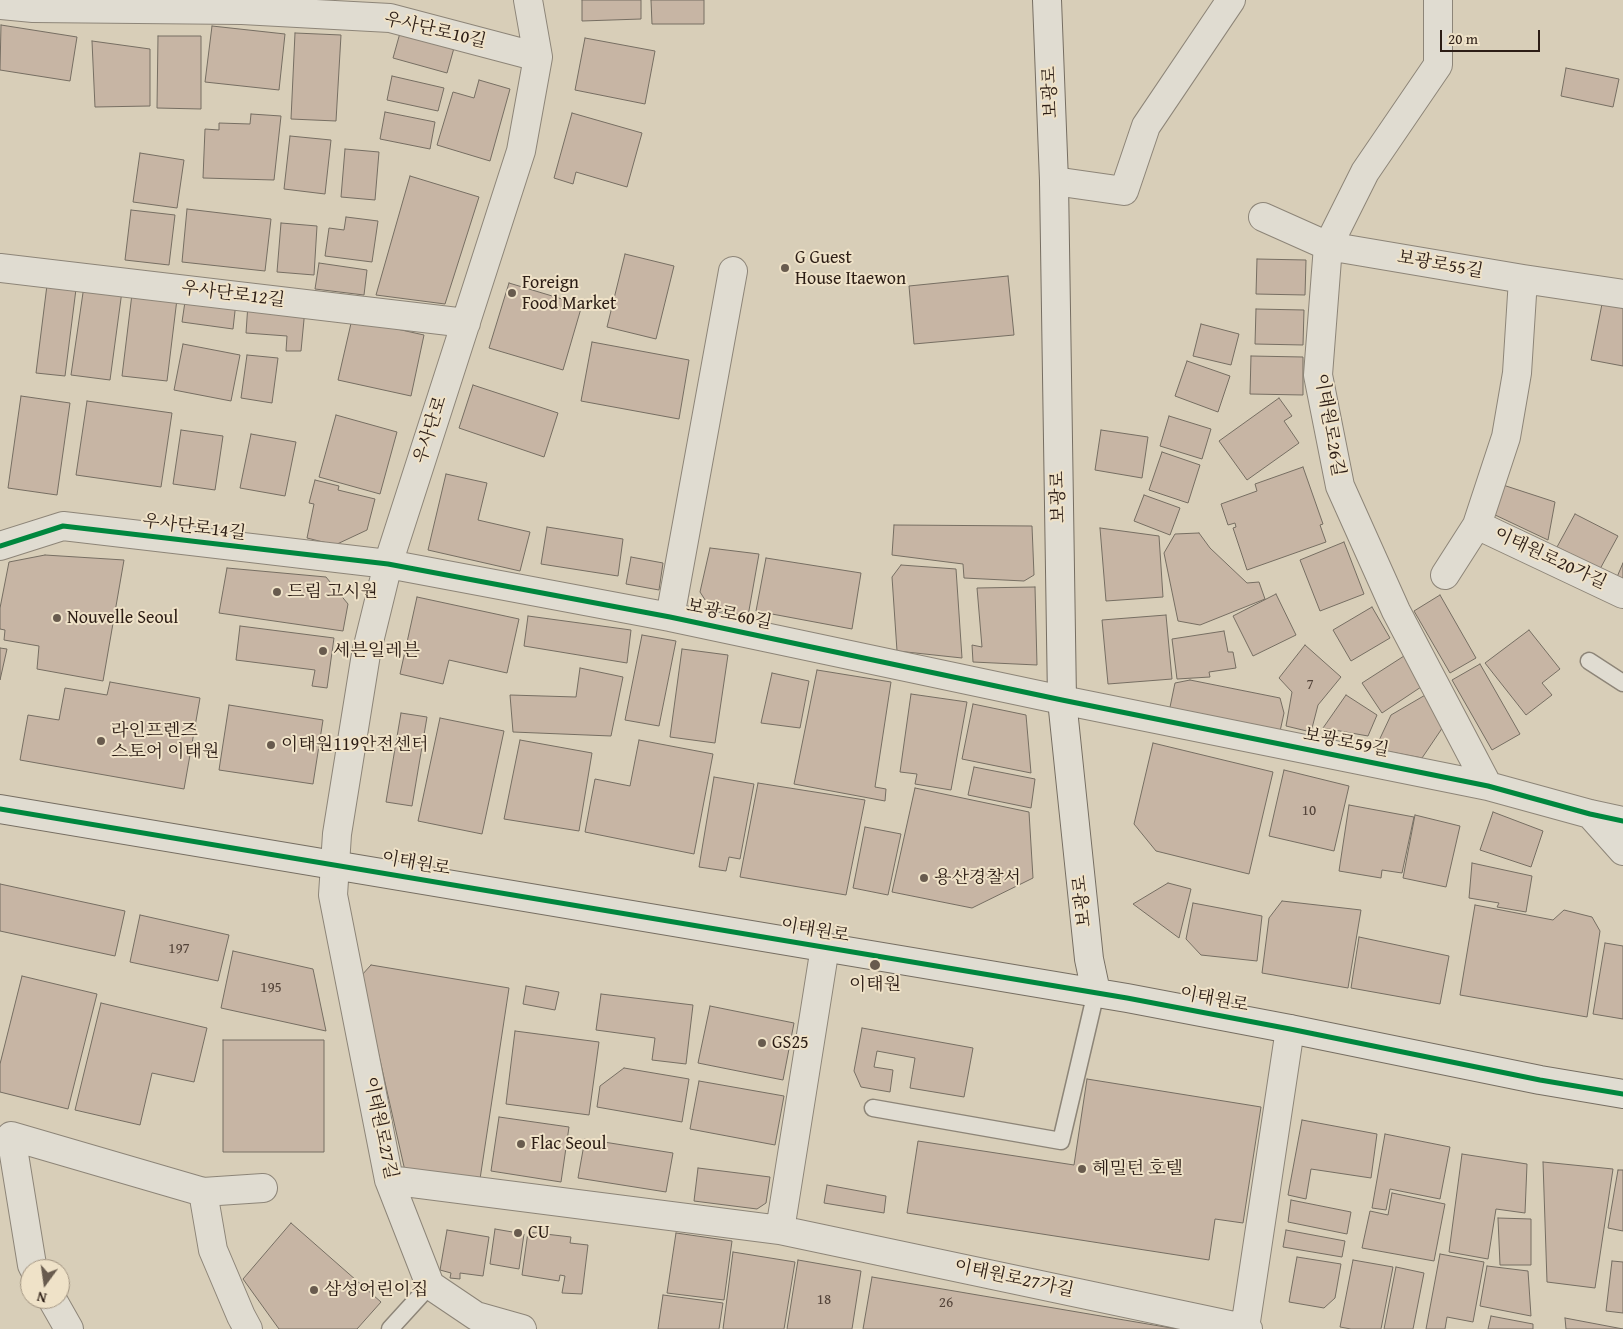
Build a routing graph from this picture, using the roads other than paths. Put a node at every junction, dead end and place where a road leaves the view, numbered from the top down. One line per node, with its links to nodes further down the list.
1 (528, 0): 6 (street, 우사단로)
2 (1047, 0): 7 (street, 보광로)
3 (1231, 0): 7 (street)
4 (1438, 0): 9 (street, 이태원로26길)
5 (0, 6): 6 (street, 우사단로10길)
6 (538, 57): 14 (street, 우사단로)
7 (1054, 181): 23 (street, 보광로)
8 (1263, 217): 9 (street, 보광로55길)
9 (1328, 246): 12 (street, 보광로55길); 24 (street, 이태원로26길)
10 (0, 268): 14 (street, 우사단로12길)
11 (732, 271): 20 (street, 보광로60길)
12 (1523, 279): 13 (street, 보광로55길); 15 (street)
13 (1623, 294)
14 (466, 323): 17 (street, 우사단로)
15 (1477, 525): 18 (street); 19 (street, 이태원로20가길)
16 (0, 546): 17 (street, 우사단로14길)
17 (388, 564): 20 (street, 보광로60길); 29 (street, 우사단로)
18 (1445, 575)
19 (1623, 594)
20 (670, 617): 23 (street, 보광로60길)
21 (1589, 661): 22 (lane)
22 (1623, 683)
23 (1062, 700): 24 (street, 보광로59길); 31 (street, 보광로)
24 (1488, 786): 26 (street, 보광로59길)
25 (0, 809): 29 (street, 이태원로)
26 (1590, 814): 27 (street, 보광로59길); 28 (street)
27 (1623, 821)
28 (1623, 851)
29 (334, 864): 30 (street, 이태원로); 35 (street, 이태원로27길)
30 (825, 947): 31 (street, 이태원로); 38 (street, 이태원로)
31 (1096, 992): 32 (street, 이태원로); 34 (lane)
32 (1290, 1029): 33 (street, 이태원로); 46 (street)
33 (1623, 1094)
34 (873, 1108)
35 (389, 1180): 38 (street); 40 (street, 이태원로27길)
36 (263, 1188): 37 (street)
37 (203, 1192): 39 (street); 43 (street)
38 (780, 1230): 46 (street, 이태원로27가길)
39 (31, 1259)
40 (430, 1285): 44 (lane); 45 (street)
41 (58, 1309): 42 (street)
42 (69, 1329)
43 (248, 1329)
44 (390, 1329)
45 (522, 1329)
46 (1246, 1329)

